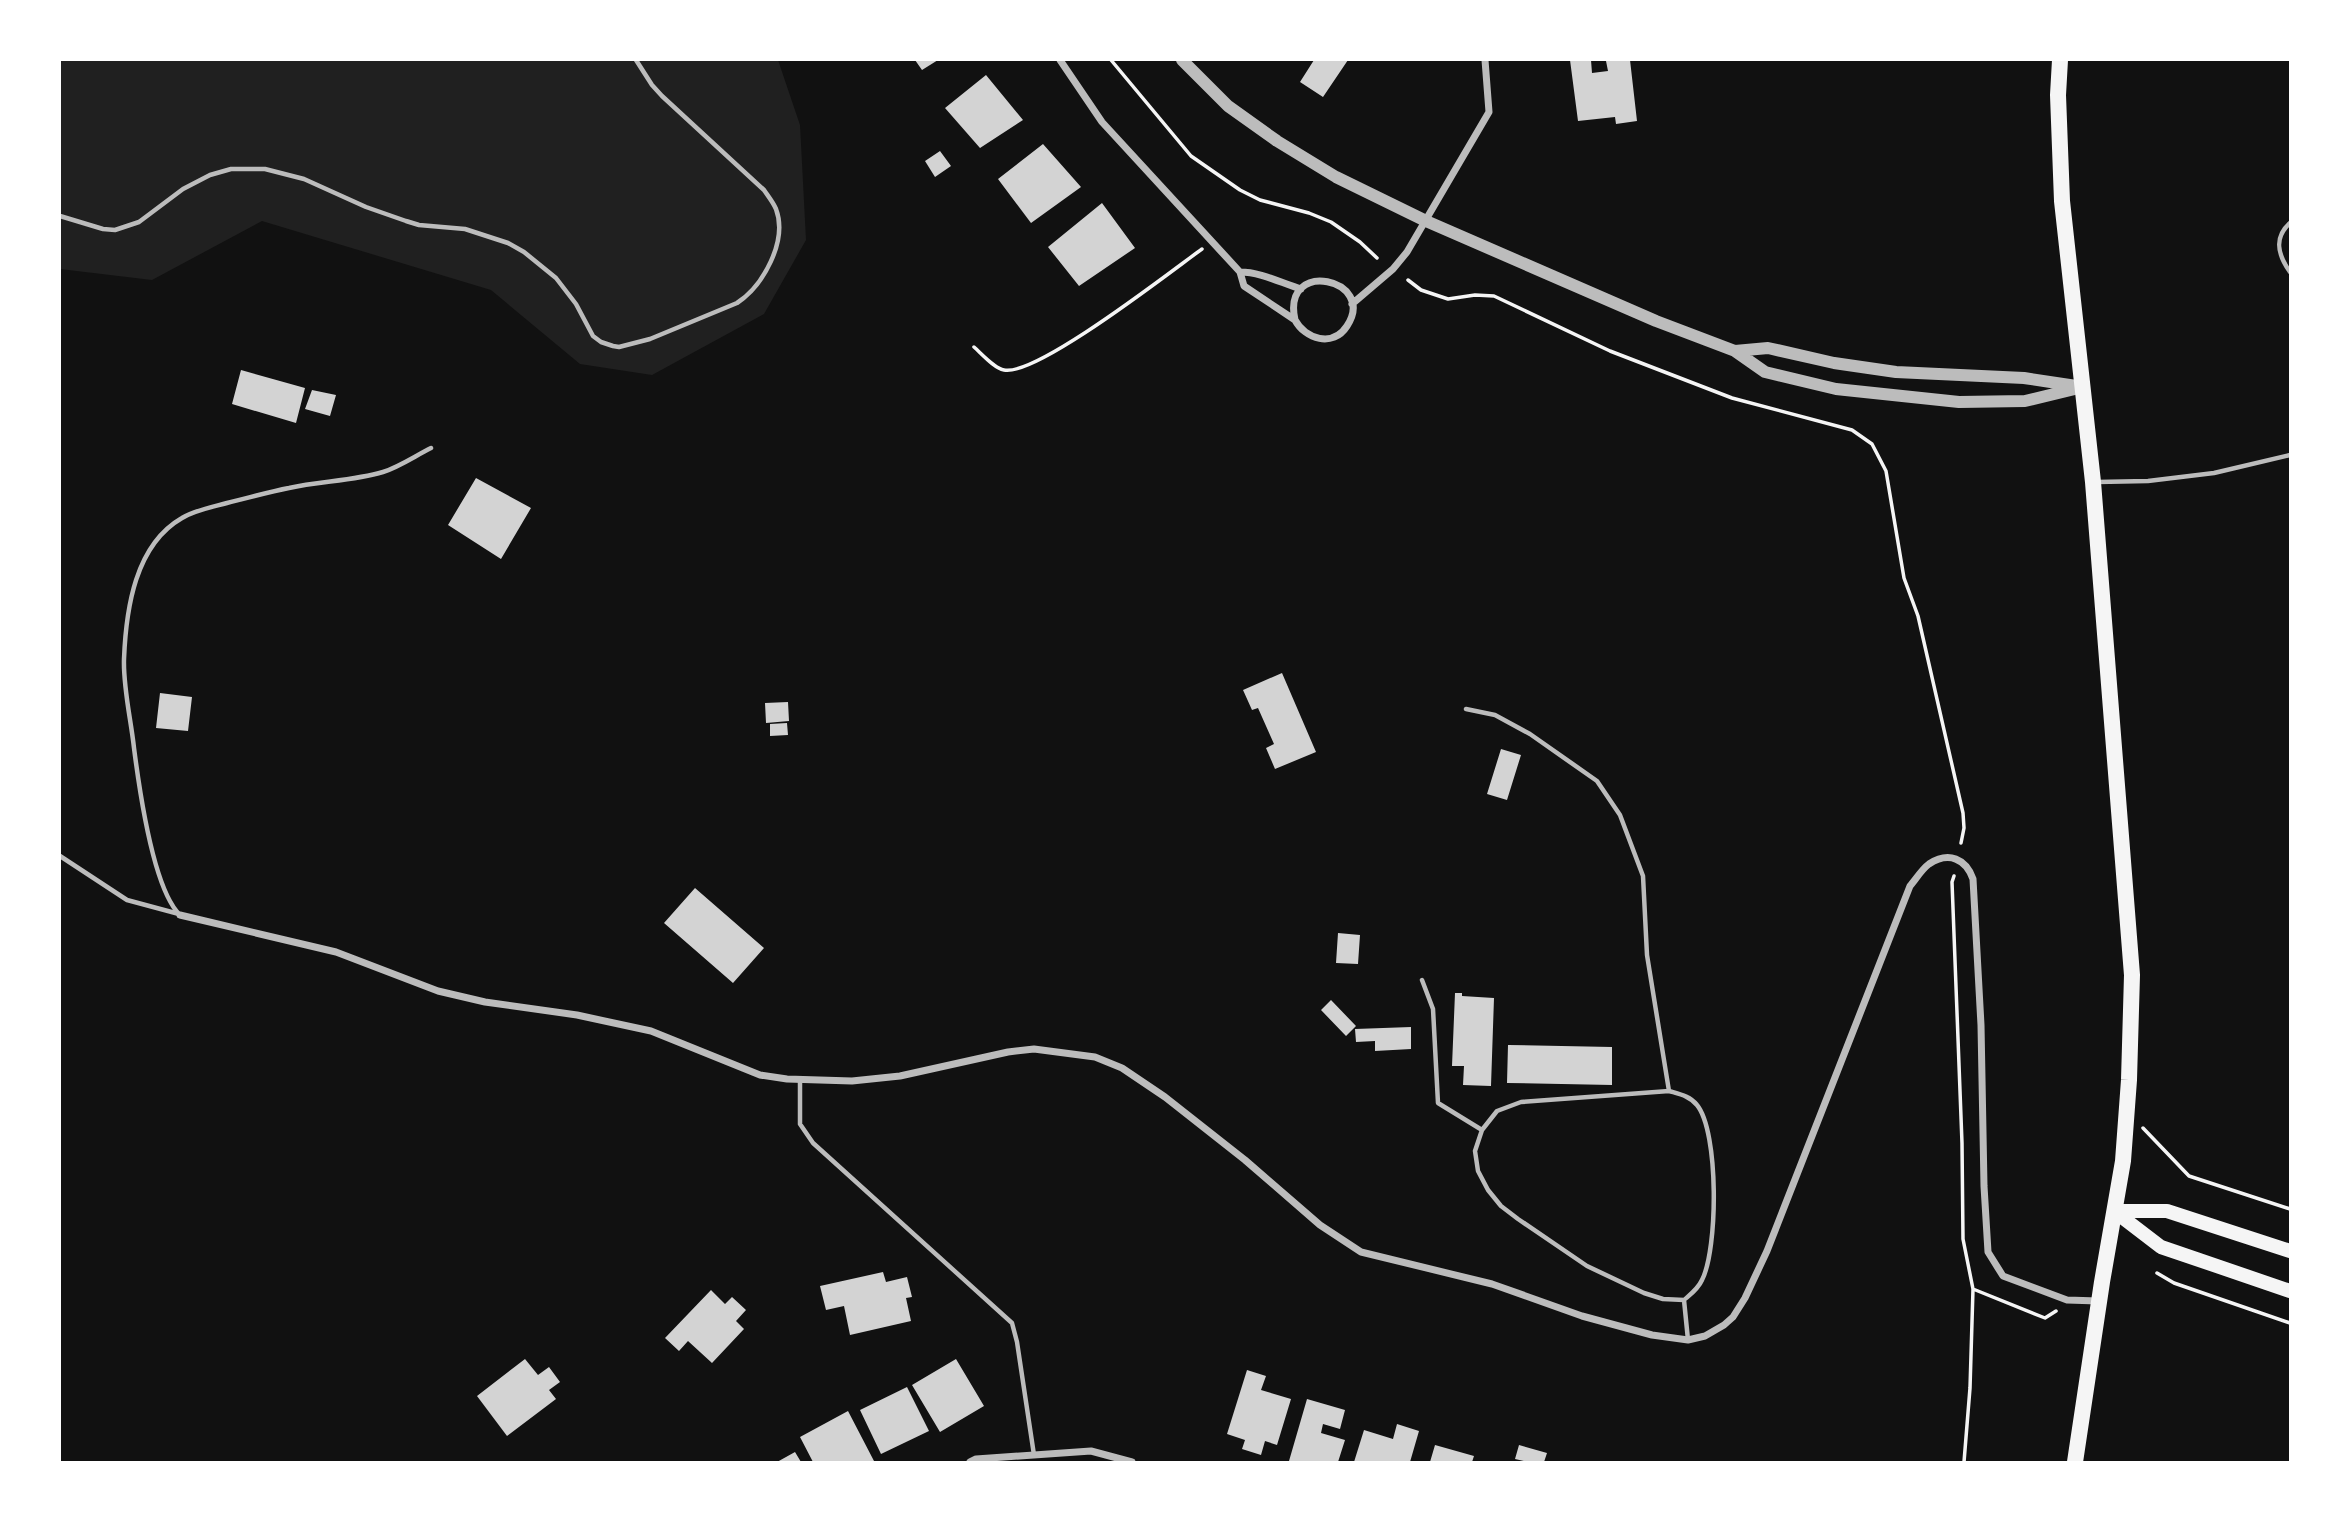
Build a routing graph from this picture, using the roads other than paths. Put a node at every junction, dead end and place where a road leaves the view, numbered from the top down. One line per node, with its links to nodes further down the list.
1 (636, 60): 6 (lane)
2 (1060, 60): 9 (street)
3 (1182, 60): 7 (street)
4 (1485, 60): 7 (street)
5 (2060, 60): 15 (main road)
6 (60, 216)
7 (1426, 221): 12 (street); 14 (street)
8 (2291, 223): 10 (lane)
9 (1240, 272): 11 (street); 13 (street)
10 (2291, 272)
11 (1301, 289): 12 (street); 13 (street)
12 (1352, 304): 13 (street)
13 (1294, 320)
14 (1735, 351): 15 (street); 15 (street)
15 (2083, 387): 18 (main road)
16 (430, 448): 21 (lane)
17 (2291, 455): 18 (lane)
18 (2093, 482): 26 (main road)
19 (1466, 709): 24 (lane)
20 (60, 856): 21 (lane)
21 (180, 915): 23 (street)
22 (1422, 980): 25 (lane)
23 (800, 1079): 31 (street); 32 (lane)
24 (1669, 1091): 25 (lane); 29 (lane)
25 (1482, 1130): 29 (lane)
26 (2114, 1211): 27 (main road); 28 (main road); 30 (main road)
27 (2291, 1251)
28 (2291, 1291)
29 (1684, 1300): 31 (lane)
30 (2099, 1301): 31 (street); 35 (main road)
31 (1688, 1340)
32 (1034, 1455): 33 (street); 34 (street)
33 (971, 1462)
34 (1132, 1462)
35 (2075, 1462)

